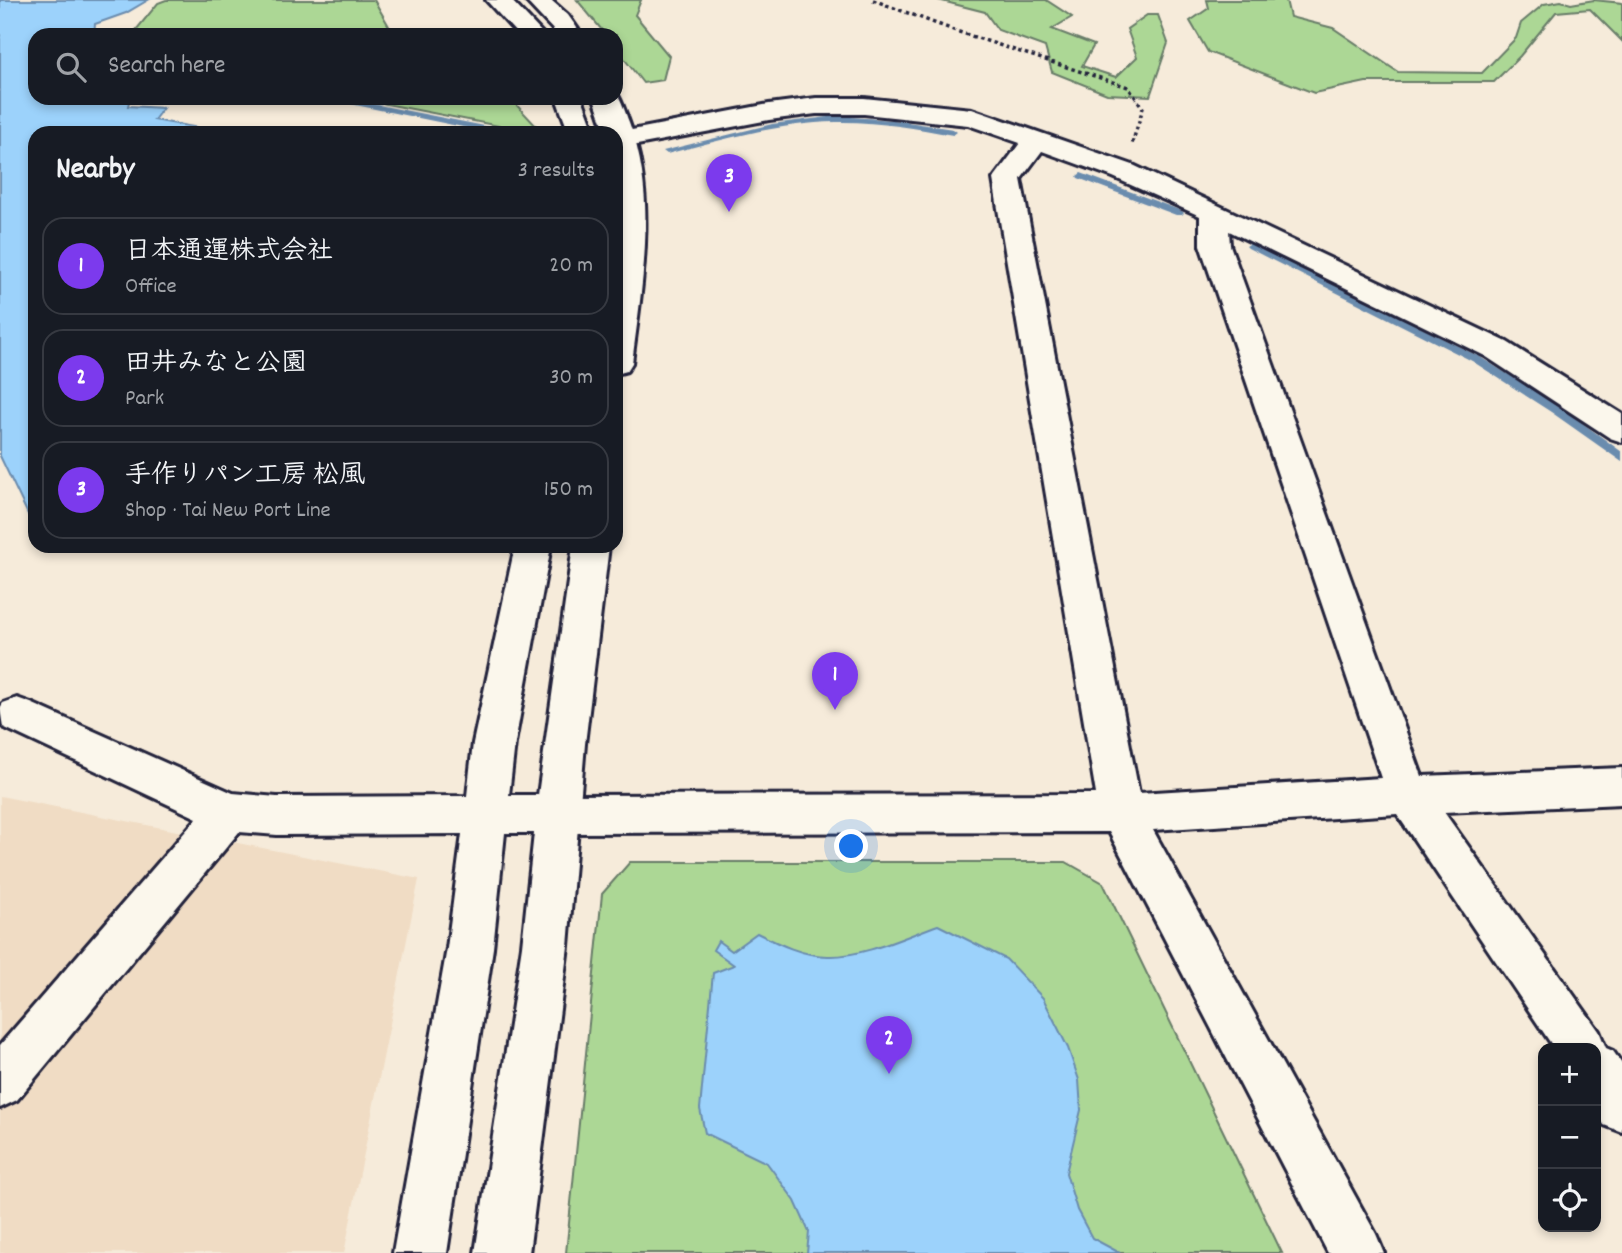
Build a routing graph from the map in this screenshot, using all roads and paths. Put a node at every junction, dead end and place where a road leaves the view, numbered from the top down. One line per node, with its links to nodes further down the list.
1 (498, 0): 4 (street)
2 (537, 0): 5 (street)
3 (873, 0): 13 (path)
4 (525, 28)
5 (565, 28)
6 (572, 105): 8 (street)
7 (609, 105): 9 (street)
8 (579, 126)
9 (615, 126)
10 (623, 139): 11 (street)
11 (1037, 140): 13 (street); 23 (street)
12 (623, 160): 15 (street)
13 (1123, 172): 14 (street)
14 (1214, 212): 16 (street); 21 (street)
15 (623, 314)
16 (1622, 430)
17 (532, 553): 24 (street)
18 (590, 553): 25 (street)
19 (17, 715): 22 (street)
20 (1622, 786): 21 (street)
21 (1408, 795): 23 (street); 26 (street)
22 (229, 812): 24 (street); 28 (street)
23 (1121, 813): 25 (street); 32 (street)
24 (485, 814): 25 (street); 30 (street)
25 (558, 814): 31 (street)
26 (1579, 1043)
27 (1601, 1076): 29 (street)
28 (0, 1083)
29 (1622, 1107)
30 (420, 1253)
31 (502, 1253)
32 (1357, 1253)

